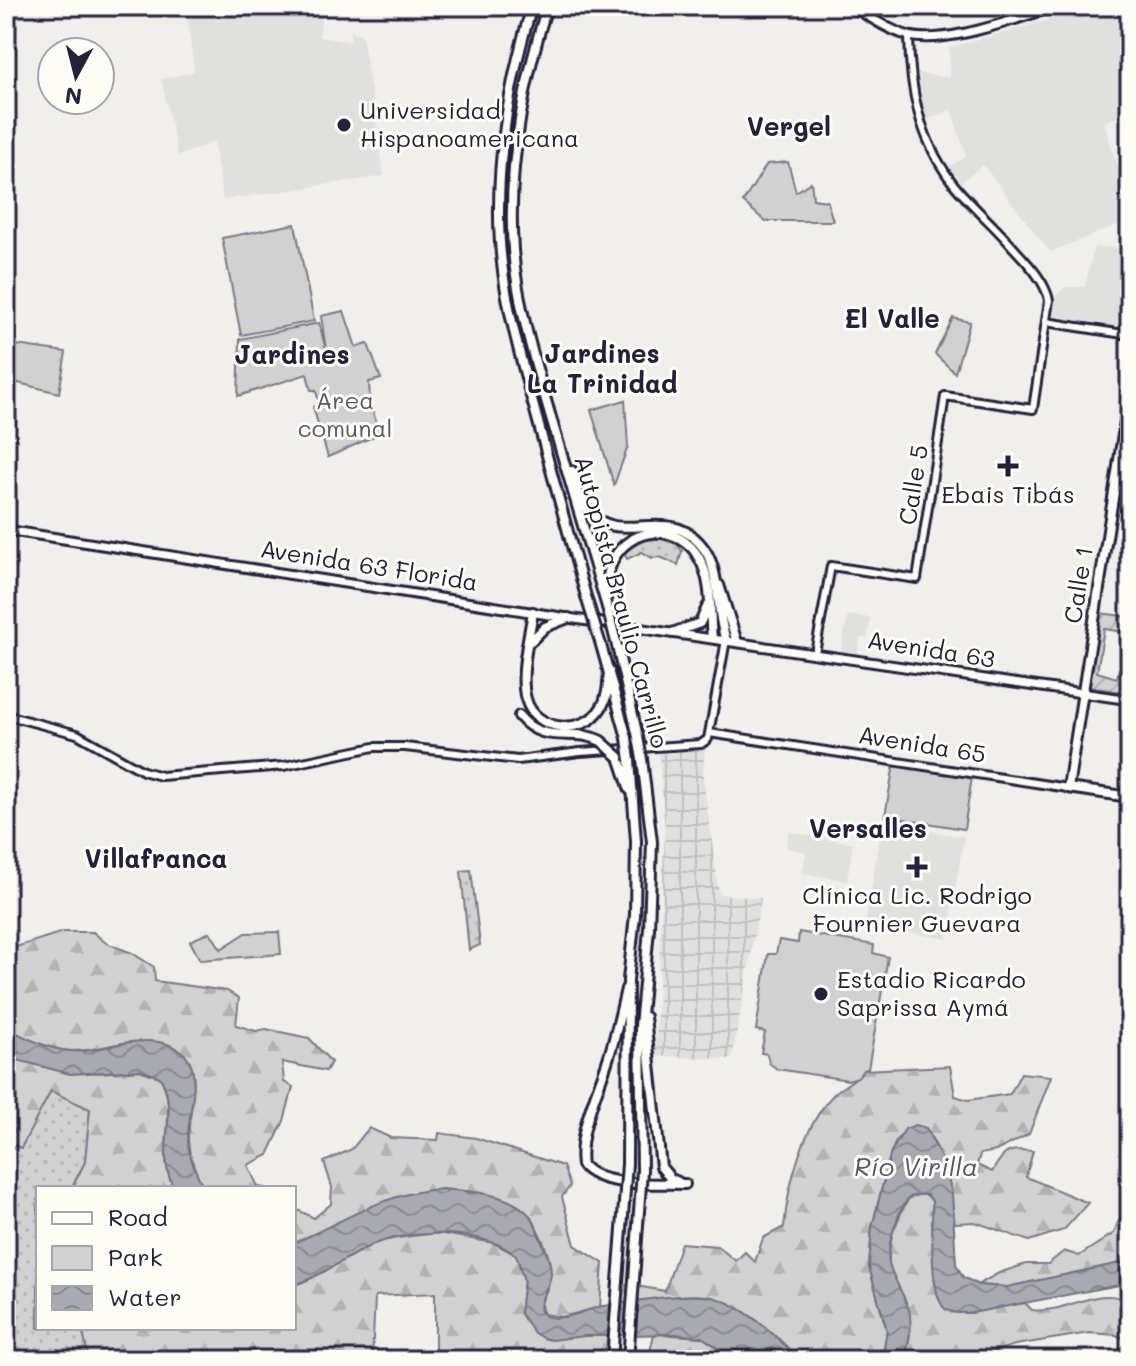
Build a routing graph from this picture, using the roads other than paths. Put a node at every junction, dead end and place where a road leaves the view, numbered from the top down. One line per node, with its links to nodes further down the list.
1 (532, 6): 22 (main road, Autopista Braulio Carrillo, bridge)
2 (547, 6): 9 (main road, Autopista Braulio Carrillo)
3 (851, 6): 5 (main road)
4 (1058, 6): 5 (main road)
5 (909, 37): 6 (street)
6 (1046, 322): 7 (street); 21 (street, Calle 5)
7 (1130, 335)
8 (1130, 389): 23 (main road, Calle 1)
9 (547, 403): 11 (main road); 13 (main road, Autopista Braulio Carrillo)
10 (6, 530): 14 (main road, Avenida 63 Florida)
11 (713, 567): 18 (main road); 19 (main road)
12 (709, 591): 13 (main road); 16 (main road); 17 (main road)
13 (606, 607): 32 (main road, Autopista Braulio Carrillo, bridge)
14 (533, 612): 15 (main road, Avenida 63 Florida); 20 (main road)
15 (568, 618): 16 (main road, Avenida 63 Florida); 20 (main road)
16 (672, 633): 17 (main road, Avenida 63 Florida)
17 (712, 638): 18 (main road, Avenida 63 Florida)
18 (726, 640): 19 (main road, Avenida 63); 27 (street)
19 (737, 642): 21 (main road, Avenida 63)
20 (528, 645): 22 (main road)
21 (815, 653): 23 (main road, Avenida 63)
22 (609, 671): 30 (main road, Autopista Braulio Carrillo, bridge)
23 (1083, 693): 24 (main road, Avenida 63); 28 (main road, Calle 1)
24 (1130, 700)
25 (6, 715): 27 (street)
26 (519, 716): 30 (main road, bridge)
27 (709, 733): 28 (street, Avenida 65)
28 (1068, 788): 29 (main road, Avenida 65)
29 (1130, 797)
30 (635, 810): 31 (main road, Autopista Braulio Carrillo)
31 (628, 980): 34 (main road); 35 (main road, Autopista Braulio Carrillo, bridge)
32 (643, 996): 33 (main road); 36 (main road, Autopista Braulio Carrillo, bridge)
33 (661, 1167): 34 (main road); 34 (main road)
34 (637, 1182)
35 (612, 1360)
36 (628, 1360)

